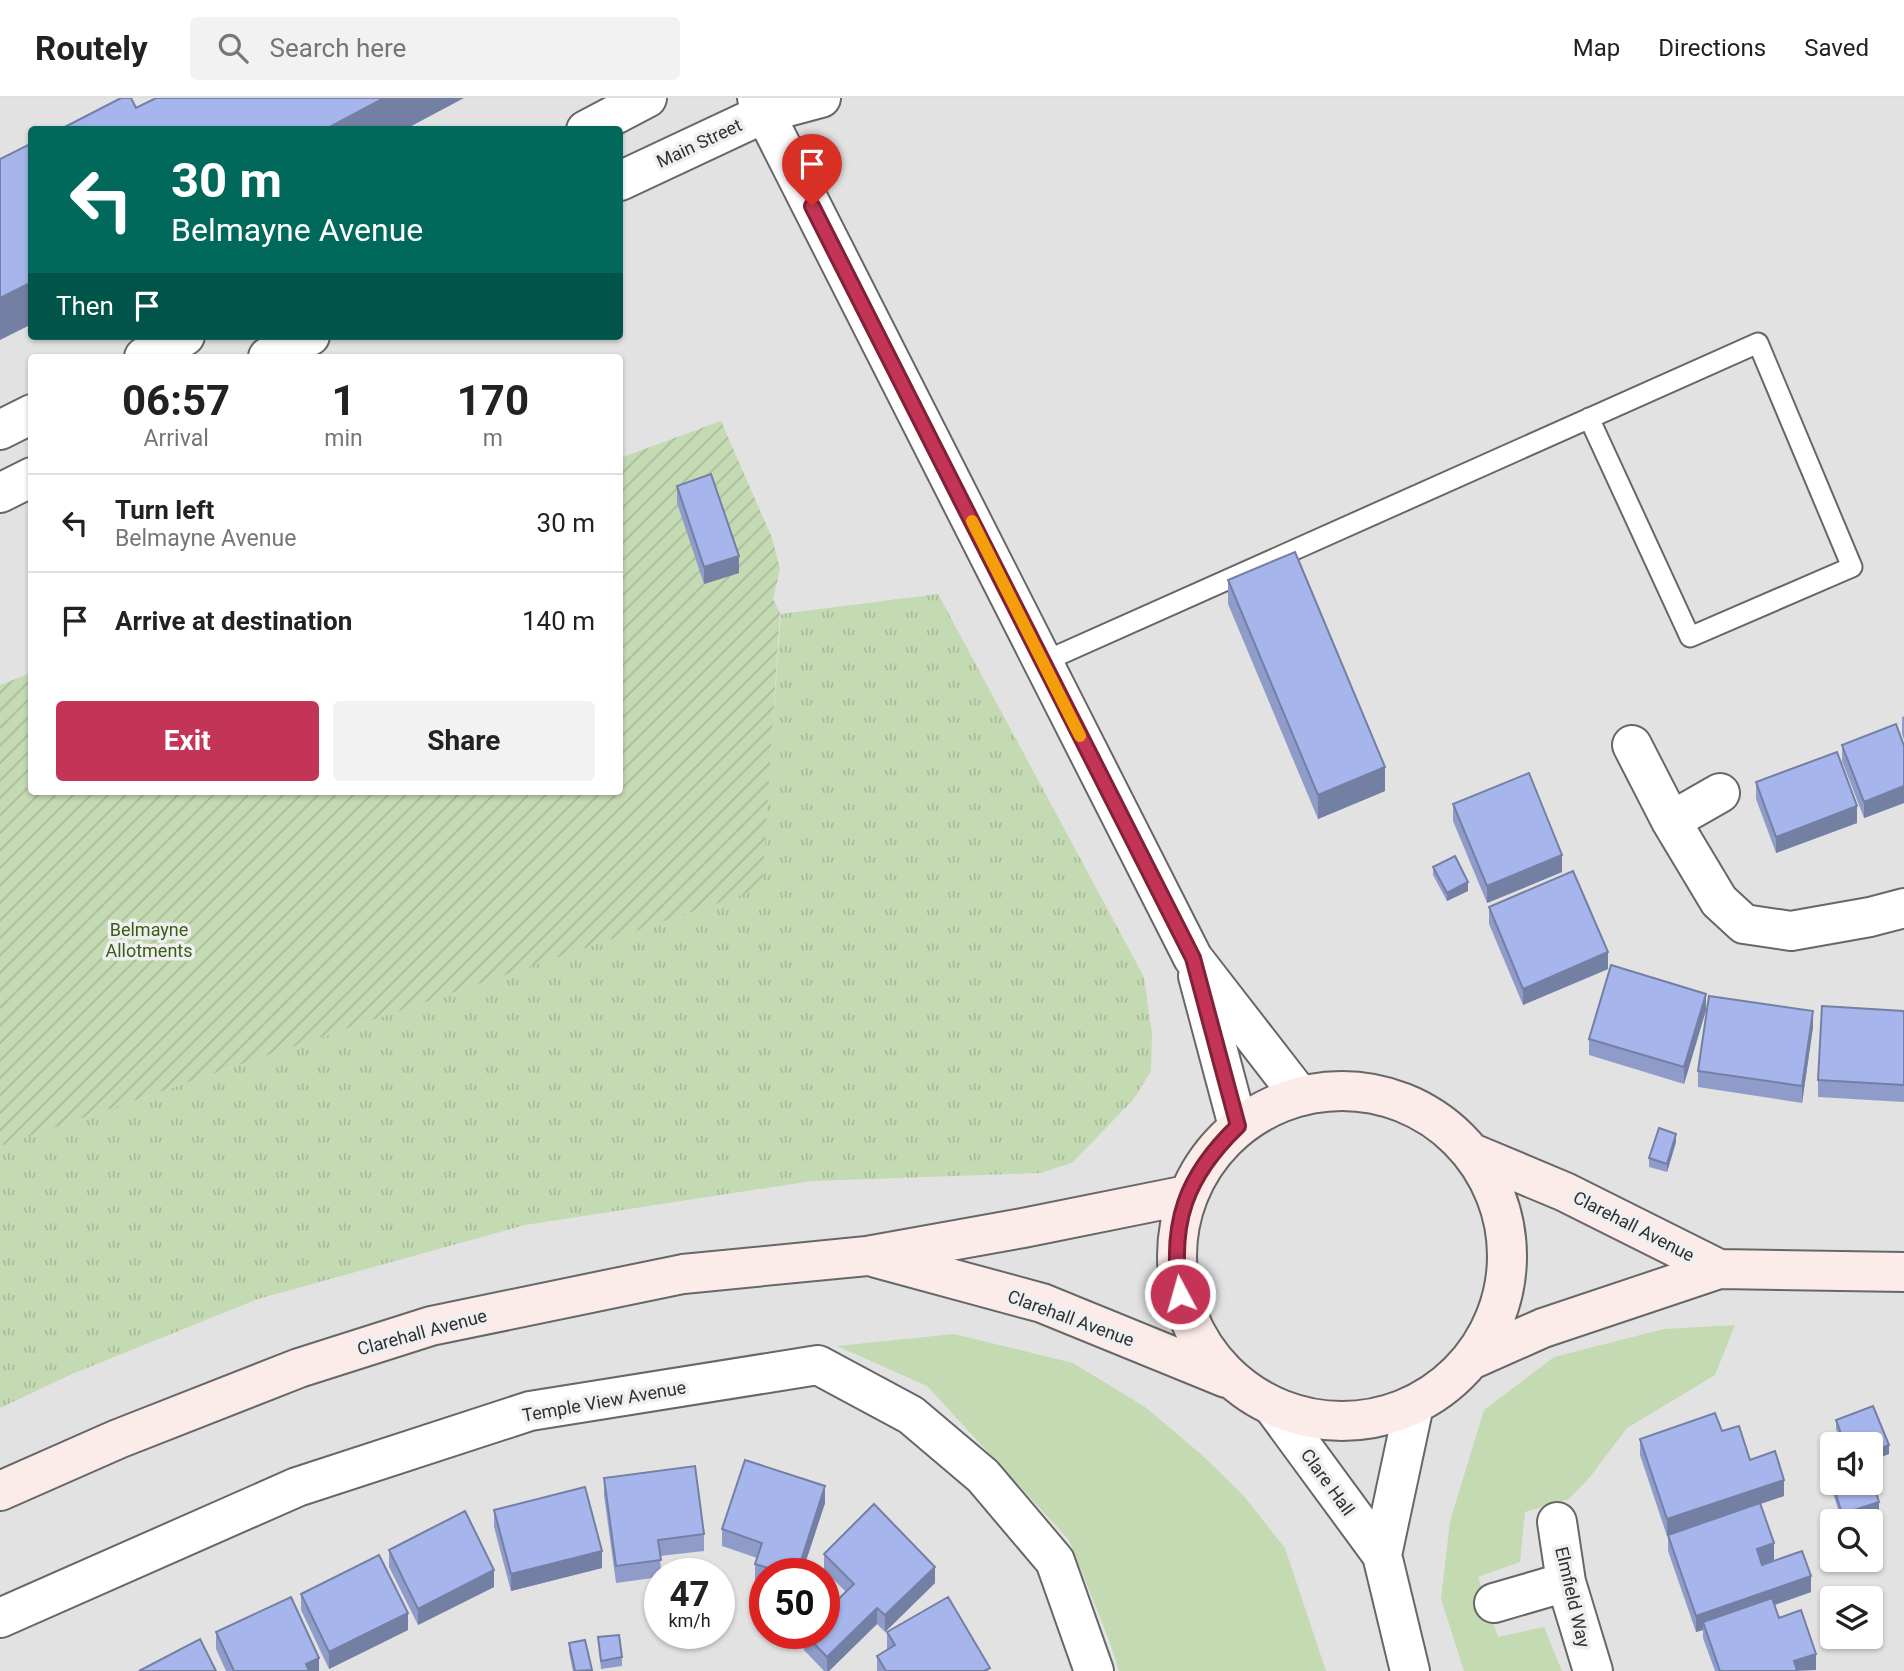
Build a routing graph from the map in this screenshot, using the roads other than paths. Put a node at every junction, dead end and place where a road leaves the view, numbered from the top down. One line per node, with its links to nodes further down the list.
1 (647, 98): 4 (street)
2 (821, 98): 3 (street, Main Street)
3 (761, 106): 5 (street, Main Street); 15 (street)
4 (594, 126)
5 (623, 179)
6 (177, 340): 8 (street)
7 (302, 340): 9 (street)
8 (150, 354)
9 (274, 354)
10 (28, 416): 12 (street)
11 (1590, 418): 11 (lane); 15 (lane)
12 (0, 430)
13 (28, 479): 14 (street)
14 (0, 492)
15 (1043, 662): 20 (street)
16 (1632, 745): 18 (street)
17 (1720, 793): 18 (street)
18 (1671, 821): 19 (street)
19 (1904, 908)
20 (1193, 958): 21 (street); 22 (street)
21 (1300, 1096): 22 (main road); 23 (main road)
22 (1238, 1126): 24 (main road)
23 (1472, 1153): 26 (main road, Clarehall Avenue); 28 (main road)
24 (1187, 1195): 25 (main road, Clarehall Avenue); 29 (main road)
25 (867, 1256): 29 (main road, Clarehall Avenue); 32 (main road, Clarehall Avenue)
26 (1719, 1269): 27 (main road, Clarehall Avenue); 28 (main road, Clarehall Avenue)
27 (1904, 1272)
28 (1471, 1360): 30 (main road)
29 (1231, 1380): 31 (main road)
30 (1414, 1405): 31 (main road); 34 (street, Clare Hall)
31 (1274, 1408): 34 (street, Clare Hall)
32 (0, 1491)
33 (1557, 1522): 35 (street, Elmfield Way)
34 (1382, 1555): 39 (street, Clare Hall)
35 (1566, 1582): 36 (street); 40 (street, Elmfield Way)
36 (1494, 1603)
37 (0, 1618): 38 (street, Temple View Avenue)
38 (1094, 1671)
39 (1410, 1671)
40 (1592, 1671)

